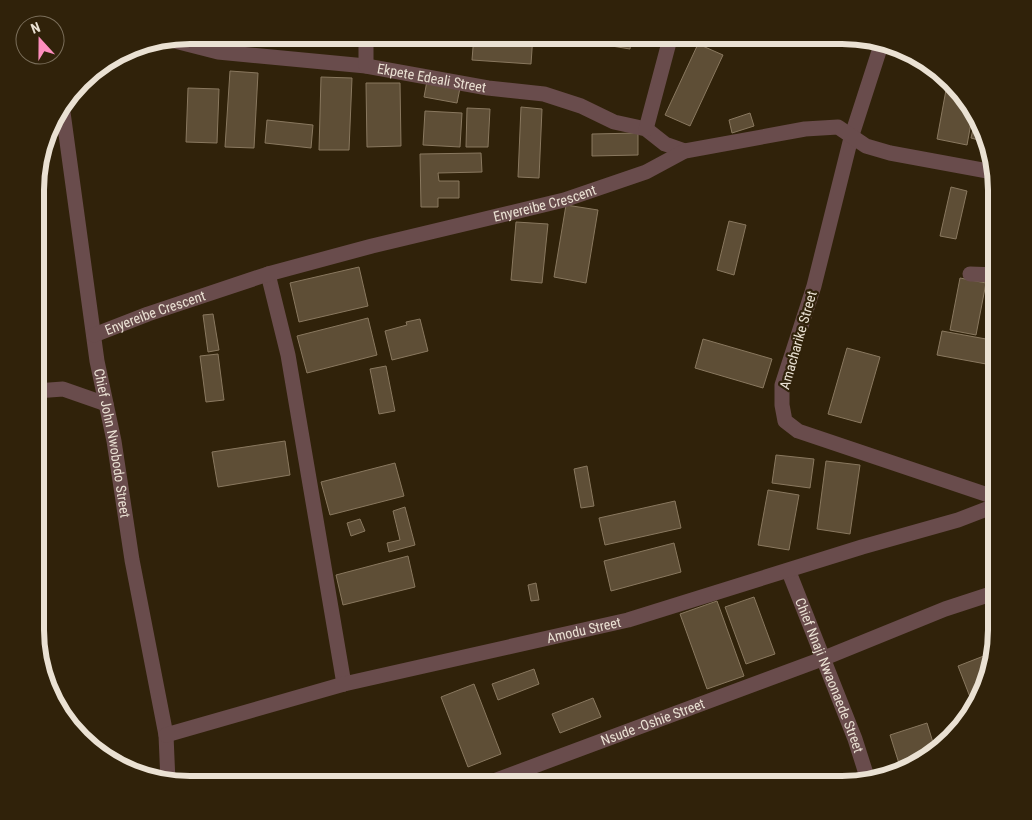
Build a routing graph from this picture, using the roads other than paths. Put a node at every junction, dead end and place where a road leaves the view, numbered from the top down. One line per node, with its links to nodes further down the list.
1 (187, 44): 5 (street, Ekpete Edeali Street)
2 (366, 44): 5 (street)
3 (669, 44): 7 (street)
4 (880, 50): 8 (street, Amacharike Street)
5 (366, 66): 7 (street, Ekpete Edeali Street)
6 (64, 116): 14 (street, Chief John Nwobodo Street)
7 (646, 130): 9 (street, Ekpete Edeali Street)
8 (851, 138): 9 (street, Enyereibe Crescent); 10 (street, Enyereibe Crescent); 17 (street, Amacharike Street)
9 (685, 151): 11 (street, Enyereibe Crescent)
10 (987, 171)
11 (268, 274): 14 (street, Enyereibe Crescent); 22 (street)
12 (970, 274): 13 (street)
13 (988, 275)
14 (94, 335): 16 (street, Chief John Nwobodo Street)
15 (44, 391): 16 (street)
16 (106, 404): 23 (street, Chief John Nwobodo Street)
17 (988, 495)
18 (988, 509): 19 (street, Amodu Street)
19 (789, 572): 21 (street, Chief Nnaji Nwaonaede Street); 22 (street, Amodu Street)
20 (988, 595): 21 (street, Nsude -Oshie Street)
21 (822, 658): 25 (street, Chief Nnaji Nwaonaede Street); 26 (street, Nsude -Oshie Street)
22 (344, 684): 23 (street, Amodu Street)
23 (166, 735): 24 (street, Chief John Nwobodo Street)
24 (168, 774)
25 (866, 774)
26 (507, 776)

